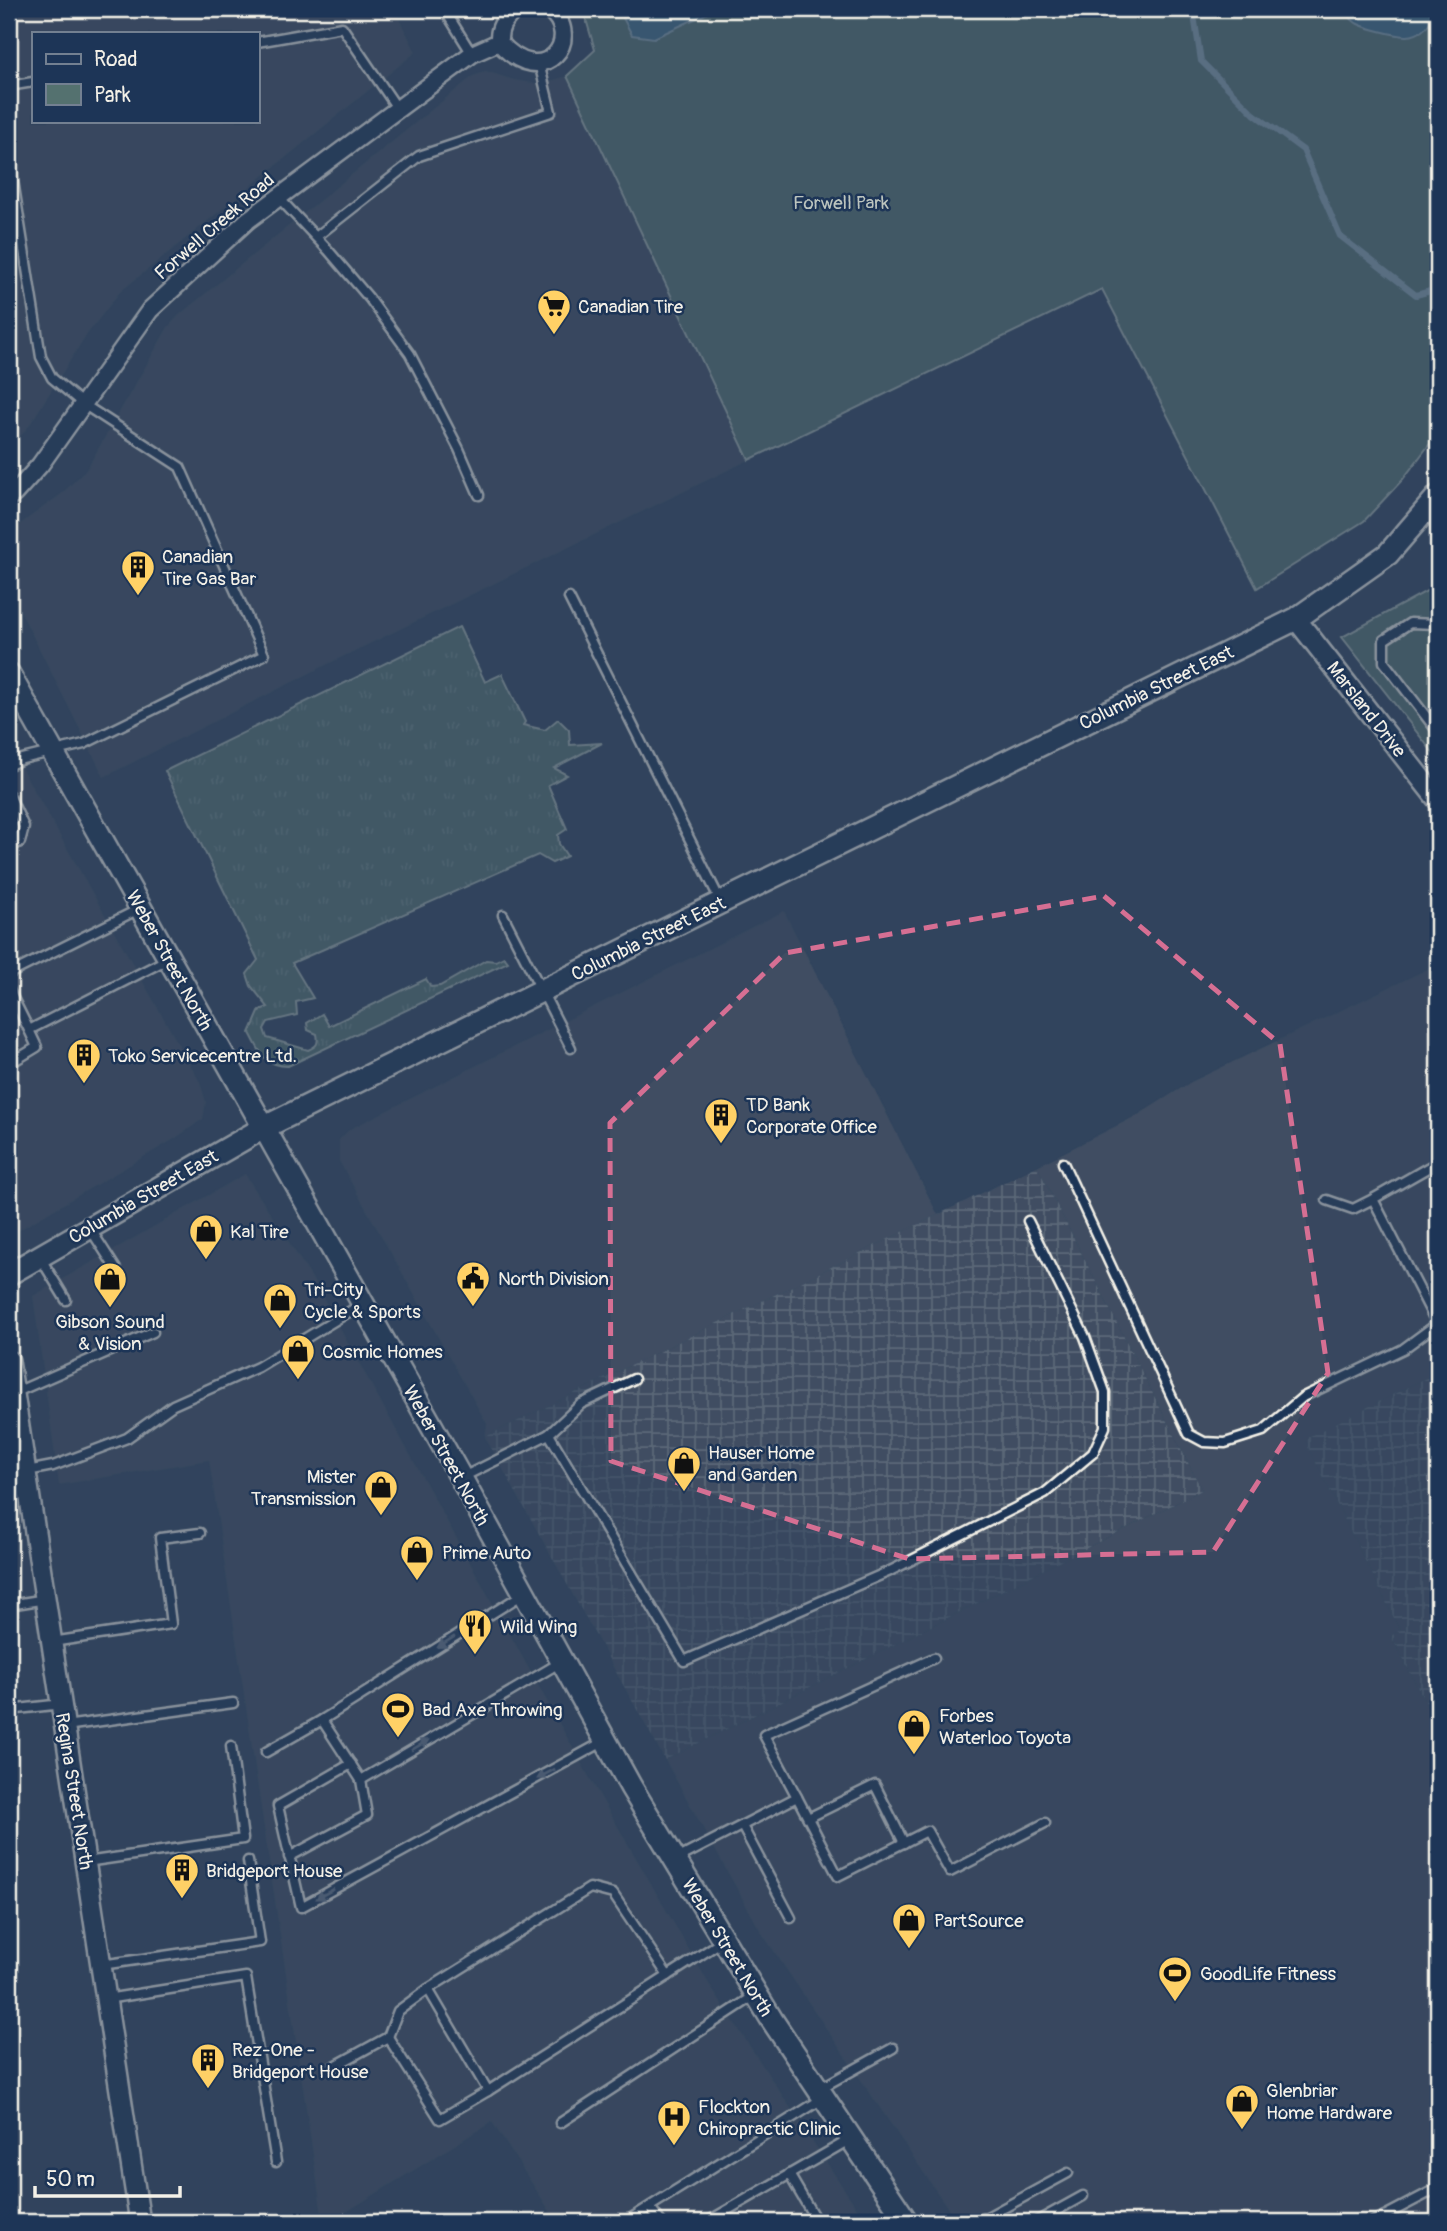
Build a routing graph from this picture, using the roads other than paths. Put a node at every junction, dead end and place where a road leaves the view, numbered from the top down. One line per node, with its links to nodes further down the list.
1 (444, 9): 6 (lane)
2 (515, 9): 5 (street)
3 (548, 9): 7 (street)
4 (259, 42): 10 (lane)
5 (499, 42): 6 (street, Forwell Creek Road); 7 (street)
6 (472, 54): 10 (street, Forwell Creek Road)
7 (539, 63): 13 (lane)
8 (32, 82): 9 (lane)
9 (9, 86)
10 (397, 108): 12 (street, Forwell Creek Road)
11 (9, 155): 14 (lane)
12 (278, 197): 13 (lane); 14 (street, Forwell Creek Road)
13 (316, 237): 15 (lane)
14 (83, 404): 17 (street, Forwell Creek Road); 23 (lane)
15 (479, 495)
16 (1438, 496): 19 (main road, Columbia Street East)
17 (9, 497)
18 (569, 598): 28 (lane)
19 (1296, 618): 25 (street, Marsland Drive); 28 (main road, Columbia Street East)
20 (1438, 627): 22 (lane)
21 (9, 674): 23 (main road, Weber Street North)
22 (1438, 732)
23 (53, 751): 24 (lane); 29 (main road, Weber Street North)
24 (9, 765)
25 (1436, 793)
26 (9, 795): 27 (lane)
27 (9, 848)
28 (721, 902): 34 (main road, Columbia Street East)
29 (141, 908): 31 (main road, Weber Street North); 32 (lane)
30 (503, 915): 34 (lane)
31 (169, 959): 35 (lane); 38 (main road, Weber Street North)
32 (9, 974)
33 (9, 990): 35 (lane)
34 (542, 990): 36 (lane); 38 (main road, Columbia Street East)
35 (29, 1030): 37 (lane)
36 (571, 1048)
37 (9, 1064)
38 (264, 1128): 44 (main road, Columbia Street East); 49 (main road, Weber Street North)
39 (1438, 1162): 41 (lane)
40 (1063, 1163): 50 (lane)
41 (1373, 1199): 42 (lane); 50 (lane)
42 (1326, 1200)
43 (1028, 1221): 55 (lane)
44 (89, 1227): 45 (main road, Columbia Street East); 46 (lane)
45 (39, 1256): 47 (main road, Columbia Street East); 48 (lane)
46 (116, 1269)
47 (9, 1273)
48 (66, 1300)
49 (362, 1304): 56 (lane); 57 (main road, Weber Street North)
50 (1437, 1323)
51 (153, 1332): 54 (lane)
52 (9, 1361): 54 (street, Regina Street North)
53 (634, 1379): 55 (lane)
54 (14, 1393): 56 (street, Regina Street North)
55 (549, 1434): 57 (lane)
56 (27, 1471): 60 (street, Regina Street North)
57 (461, 1478): 59 (main road, Weber Street North)
58 (200, 1533): 62 (lane)
59 (524, 1593): 64 (main road, Weber Street North); 68 (lane, one-way to 68)
60 (46, 1599): 61 (lane); 62 (street, Regina Street North)
61 (9, 1605)
62 (52, 1642): 66 (street, Regina Street North)
63 (934, 1658): 75 (lane)
64 (562, 1661): 70 (main road, Weber Street North); 74 (lane, one-way to 64)
65 (233, 1703): 69 (lane)
66 (62, 1704): 67 (lane); 69 (street, Regina Street North)
67 (9, 1710)
68 (322, 1720): 72 (lane); 73 (lane)
69 (65, 1726): 83 (street, Regina Street North)
70 (605, 1740): 80 (lane, one-way to 80); 81 (main road, Weber Street North)
71 (231, 1746): 83 (lane)
72 (266, 1752)
73 (351, 1764): 74 (lane); 80 (lane)
74 (361, 1780): 80 (lane)
75 (797, 1797): 76 (lane); 78 (lane)
76 (808, 1818): 79 (lane); 79 (lane)
77 (1045, 1823): 79 (lane)
78 (741, 1826): 81 (lane); 84 (lane)
79 (904, 1843)
80 (289, 1857)
81 (675, 1860): 85 (main road, Weber Street North)
82 (248, 1861): 86 (lane)
83 (86, 1862): 86 (street, Regina Street North)
84 (791, 1918)
85 (724, 1940): 87 (lane); 89 (main road, Weber Street North)
86 (101, 1965): 90 (street, Regina Street North)
87 (668, 1976): 88 (lane); 94 (lane)
88 (428, 1989): 91 (lane); 94 (lane)
89 (757, 1994): 95 (main road, Weber Street North); 96 (lane)
90 (106, 1999): 98 (lane); 104 (street, Regina Street North)
91 (388, 2037): 93 (lane); 94 (lane)
92 (893, 2048): 95 (lane)
93 (333, 2067)
94 (488, 2091)
95 (821, 2094): 97 (main road, Weber Street North); 103 (lane)
96 (559, 2123)
97 (852, 2139): 100 (lane); 109 (main road, Weber Street North)
98 (276, 2162)
99 (1068, 2173): 110 (lane)
100 (789, 2174): 107 (lane); 108 (lane)
101 (1438, 2188): 112 (lane)
102 (1083, 2196): 111 (lane)
103 (650, 2207): 105 (lane); 106 (lane)
104 (139, 2222)
105 (625, 2222)
106 (661, 2222)
107 (708, 2222)
108 (817, 2222)
109 (907, 2222)
110 (978, 2222)
111 (1036, 2222)
112 (1373, 2222)

